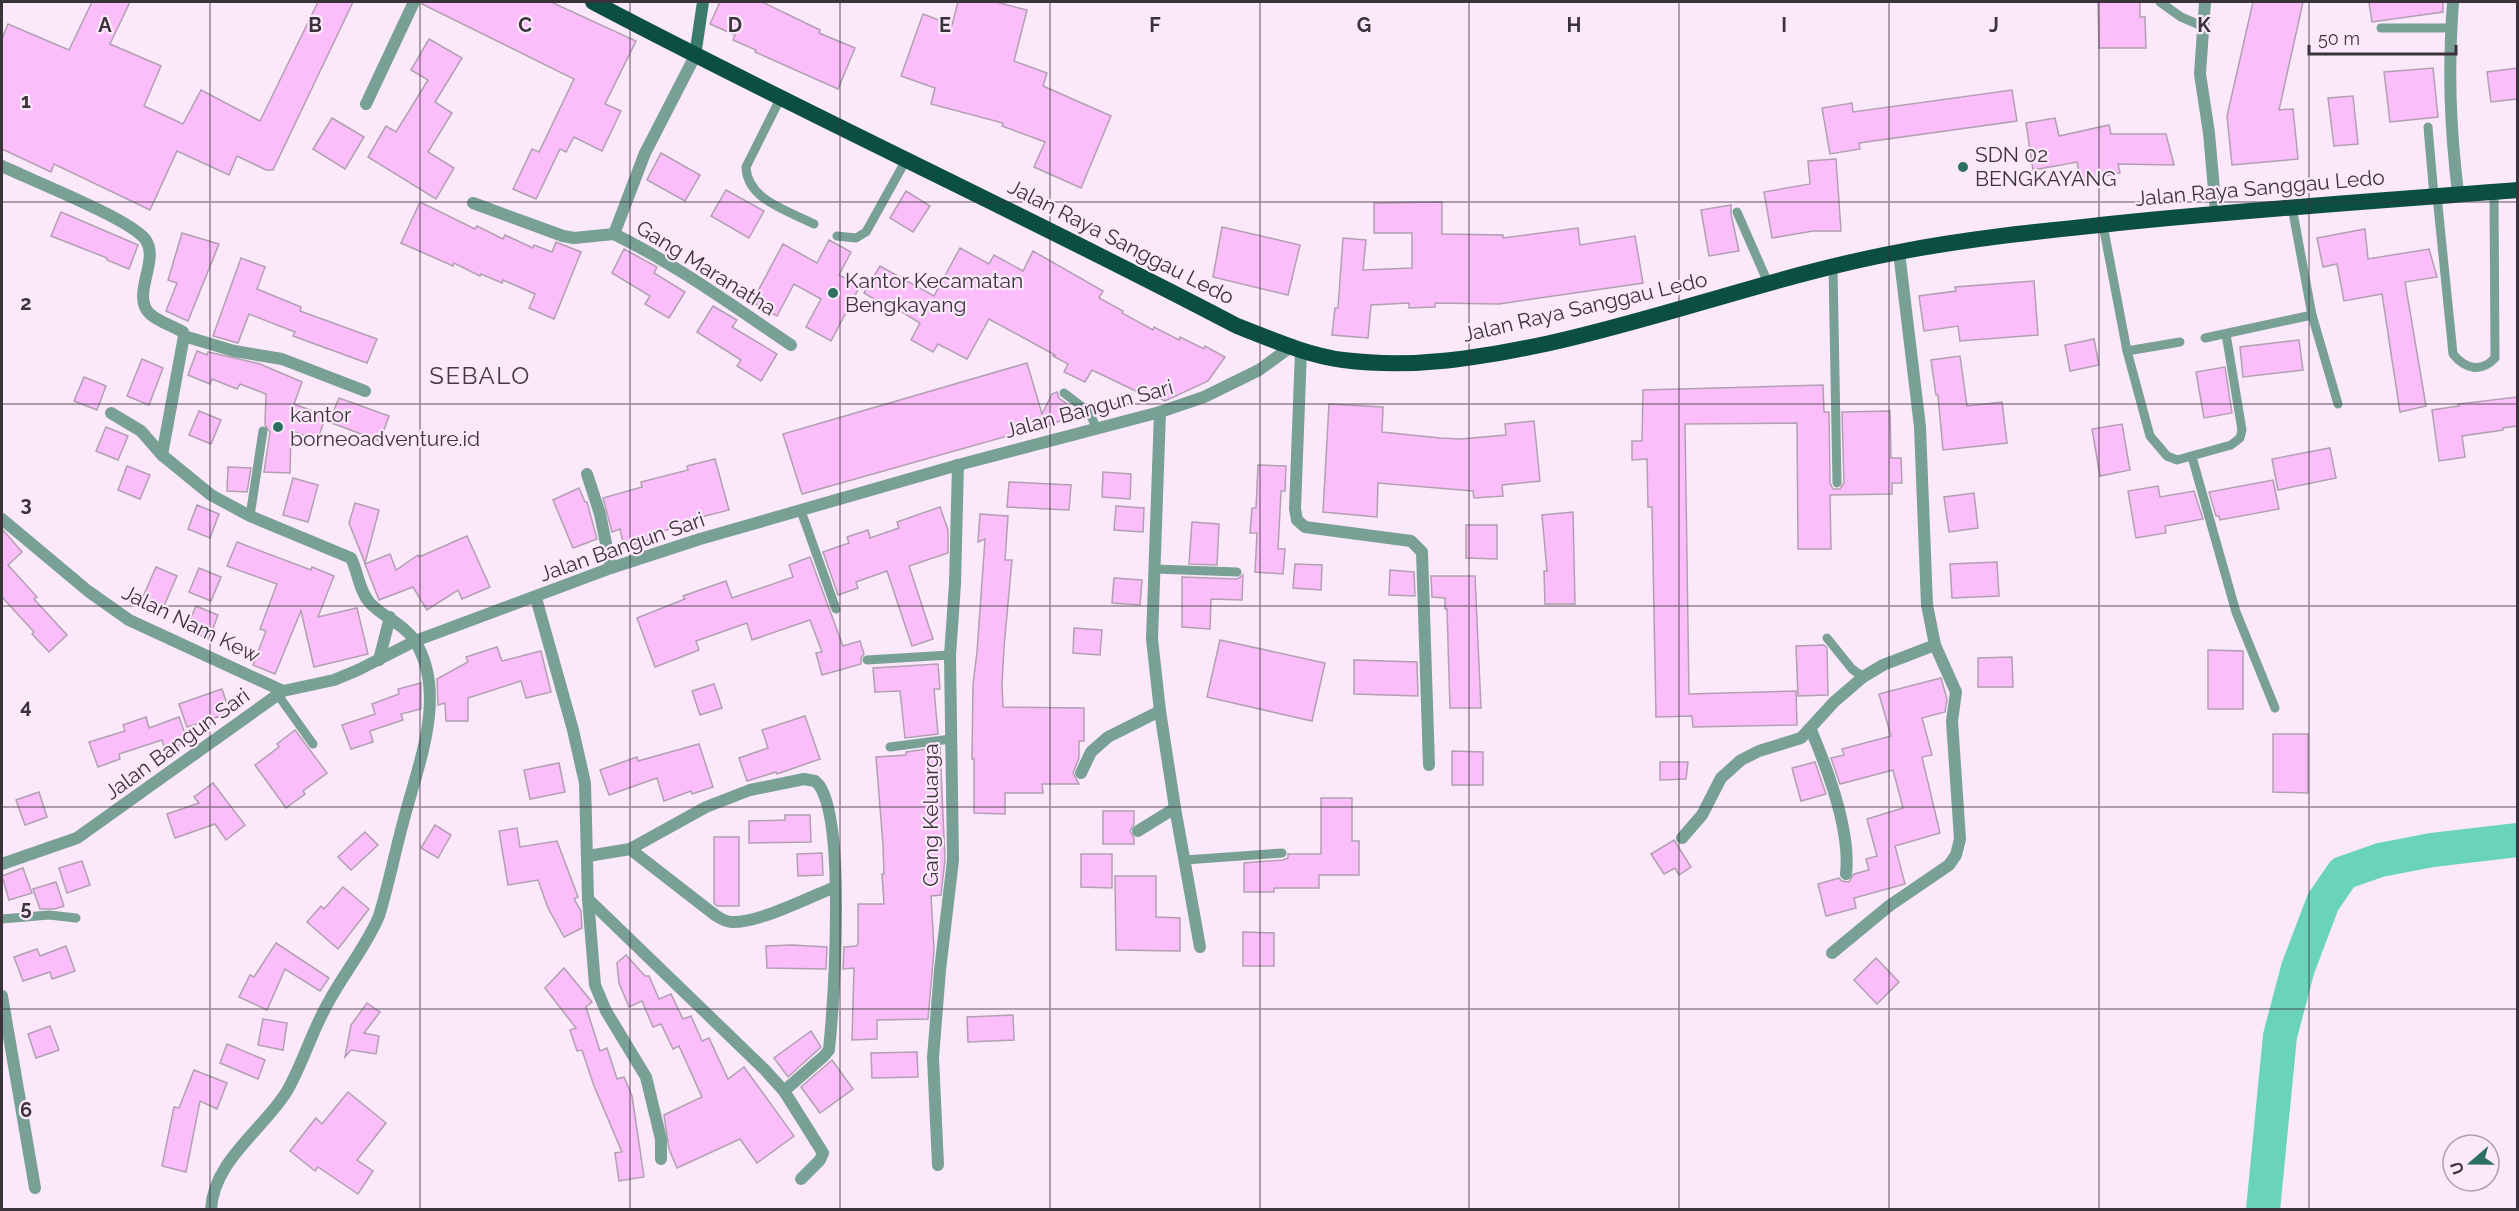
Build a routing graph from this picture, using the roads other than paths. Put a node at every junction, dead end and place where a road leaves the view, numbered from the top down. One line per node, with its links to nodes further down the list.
1 (414, 2): 12 (street)
2 (593, 2): 10 (highway, Jalan Raya Sanggau Ledo)
3 (704, 2): 10 (main road)
4 (2160, 2): 7 (lane)
5 (2205, 2): 7 (street)
6 (2453, 2): 9 (street)
7 (2202, 26): 23 (street)
8 (2381, 28): 9 (lane)
9 (2451, 28): 18 (street)
10 (695, 56): 11 (highway, Jalan Raya Sanggau Ledo); 26 (street, Gang Maranatha)
11 (781, 97): 14 (highway, Jalan Raya Sanggau Ledo); 24 (lane)
12 (366, 104)
13 (2428, 128): 19 (lane)
14 (906, 160): 27 (lane); 37 (highway, Jalan Raya Sanggau Ledo)
15 (2, 166): 33 (street)
16 (2517, 190): 17 (highway, Jalan Raya Sanggau Ledo)
17 (2494, 192): 18 (highway, Jalan Raya Sanggau Ledo); 19 (lane)
18 (2458, 193): 19 (highway, Jalan Raya Sanggau Ledo)
19 (2436, 196): 21 (highway, Jalan Raya Sanggau Ledo)
20 (473, 203): 26 (street)
21 (2292, 207): 23 (highway, Jalan Raya Sanggau Ledo); 31 (lane)
22 (1737, 212): 30 (lane)
23 (2216, 212): 25 (highway, Jalan Raya Sanggau Ledo)
24 (813, 224)
25 (2103, 225): 28 (highway, Jalan Raya Sanggau Ledo); 38 (lane)
26 (614, 234): 36 (street, Gang Maranatha)
27 (837, 236)
28 (1899, 252): 29 (highway, Jalan Raya Sanggau Ledo); 62 (street)
29 (1833, 268): 30 (highway, Jalan Raya Sanggau Ledo); 50 (lane)
30 (1769, 285): 37 (highway, Jalan Raya Sanggau Ledo)
31 (2312, 315): 32 (lane); 41 (lane)
32 (2226, 334): 34 (lane); 47 (lane)
33 (184, 336): 39 (street); 46 (street)
34 (2205, 338)
35 (2180, 342): 38 (lane)
36 (791, 345)
37 (1297, 348): 42 (street, Jalan Bangun Sari); 74 (street)
38 (2127, 351): 47 (lane)
39 (365, 391)
40 (1064, 393): 44 (lane)
41 (2338, 404)
42 (1160, 412): 44 (street, Jalan Bangun Sari); 55 (street)
43 (111, 413): 46 (street)
44 (1097, 429): 48 (street, Jalan Bangun Sari)
45 (263, 431): 52 (lane)
46 (162, 455): 52 (street)
47 (2192, 457): 68 (lane)
48 (958, 465): 51 (street, Jalan Bangun Sari); 63 (street, Gang Keluarga)
49 (587, 474): 54 (street)
50 (1837, 483)
51 (801, 511): 54 (street, Jalan Bangun Sari); 58 (lane)
52 (250, 516): 59 (street)
53 (2, 519): 67 (street, Jalan Nam Kew)
54 (611, 568): 57 (street, Jalan Bangun Sari)
55 (1155, 569): 56 (lane); 69 (street)
56 (1237, 572)
57 (536, 598): 61 (street, Jalan Bangun Sari); 81 (street)
58 (836, 609)
59 (390, 618): 61 (street); 64 (street)
60 (1827, 638): 66 (lane)
61 (415, 641): 64 (street, Jalan Bangun Sari); 97 (street)
62 (1935, 645): 66 (street); 90 (street)
63 (950, 655): 65 (lane); 71 (street, Gang Keluarga)
64 (379, 660): 67 (street, Jalan Bangun Sari)
65 (867, 660)
66 (1863, 677): 70 (street)
67 (280, 693): 72 (lane); 83 (street, Jalan Bangun Sari)
68 (2275, 708)
69 (1160, 711): 75 (street); 76 (street)
70 (1811, 730): 78 (street); 84 (street)
71 (951, 739): 73 (lane); 94 (street, Gang Keluarga)
72 (313, 744)
73 (890, 747)
74 (1429, 765)
75 (1081, 773)
76 (1175, 808): 77 (street); 82 (street)
77 (1138, 831)
78 (1682, 838)
79 (630, 849): 81 (street); 85 (street); 85 (street)
80 (1282, 853): 82 (lane)
81 (588, 856): 86 (street)
82 (1185, 860): 89 (street)
83 (2, 864)
84 (1846, 874)
85 (835, 887): 92 (street)
86 (588, 899): 92 (street); 93 (street)
87 (76, 918): 88 (lane)
88 (2, 919)
89 (1200, 947)
90 (1832, 953)
91 (2, 996): 96 (street)
92 (784, 1091): 95 (street)
93 (662, 1159)
94 (938, 1165)
95 (801, 1179)
96 (35, 1188)
97 (211, 1209)

